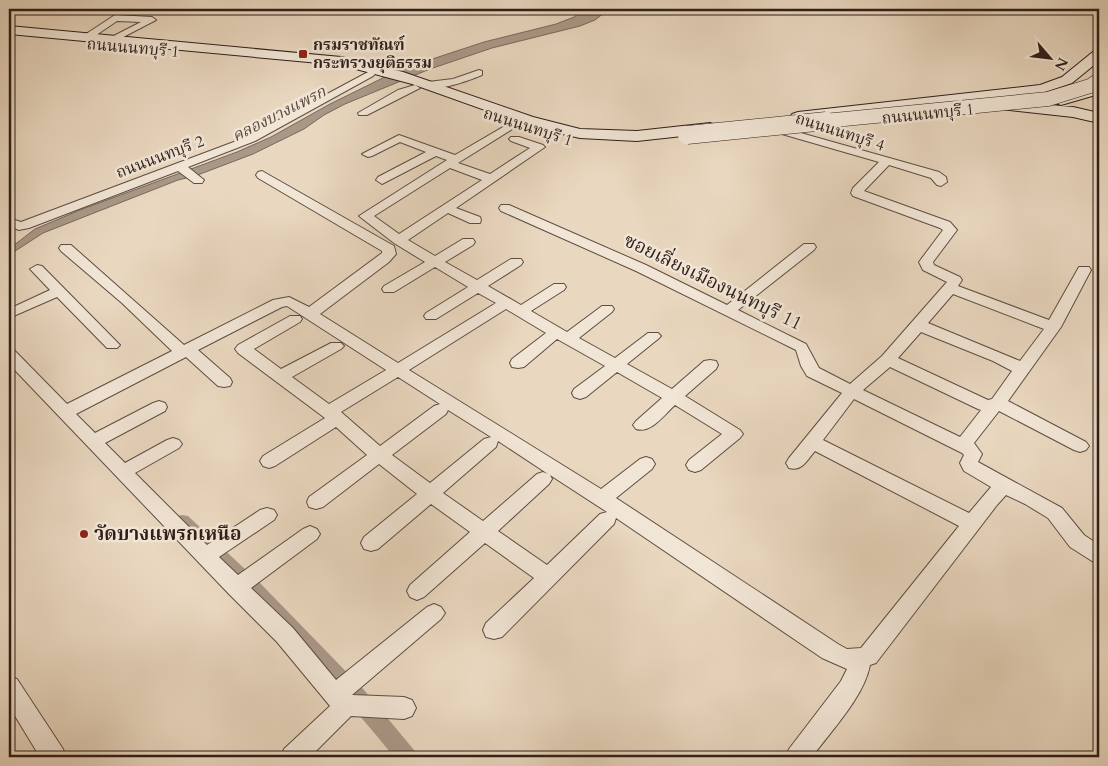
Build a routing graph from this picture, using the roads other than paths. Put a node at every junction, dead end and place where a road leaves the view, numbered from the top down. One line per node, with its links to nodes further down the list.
1 (9, 30): 4 (main road, ถนนนนทบุรี 1)
2 (127, 32): 4 (street); 4 (street); 4 (street)
3 (9, 36): 4 (main road, ถนนนนทบุรี 1)
4 (103, 38): 7 (main road, ถนนนนทบุรี 1)
5 (1098, 66): 9 (main road); 11 (main road, ถนนนนทบุรี 1); 18 (main road); 18 (main road, bridge)
6 (479, 73): 8 (street)
7 (379, 74): 8 (main road, ถนนนนทบุรี 1); 23 (street, ถนนนนทบุรี 2)
8 (414, 84): 14 (street); 17 (main road, ถนนนนทบุรี 1); 18 (main road, ถนนนนทบุรี 1)
9 (1099, 84)
10 (1099, 90): 11 (main road, ถนนนนทบุรี 1)
11 (1072, 92): 12 (main road, ถนนนนทบุรี 1); 13 (main road, ถนนนนทบุรี 1); 15 (main road); 18 (main road, ถนนนนทบุรี 1)
12 (1099, 98)
13 (1006, 106): 15 (main road); 16 (main road, ถนนนนทบุรี 1)
14 (363, 113)
15 (1099, 117)
16 (779, 130): 17 (main road, ถนนนนทบุรี 1); 21 (street, ถนนนนทบุรี 4)
17 (515, 131): 18 (main road); 22 (street); 26 (street)
18 (689, 132)
19 (435, 152): 20 (street); 22 (street); 27 (street)
20 (368, 154)
21 (887, 161): 28 (street); 41 (street, ถนนนนทบุรี 4)
22 (452, 162): 26 (street); 33 (street)
23 (182, 168): 25 (street); 32 (street, ถนนนนทบุรี 2)
24 (262, 175): 51 (street)
25 (197, 179)
26 (492, 179): 30 (street)
27 (382, 180)
28 (941, 182)
29 (505, 208): 48 (street, ซอยเลี่ยงเมืองนนทบุรี 11)
30 (448, 209): 31 (street); 33 (street)
31 (475, 220)
32 (9, 222)
33 (399, 240): 37 (street)
34 (468, 242): 37 (street)
35 (809, 247): 48 (street)
36 (66, 248): 59 (street)
37 (434, 261): 42 (street); 44 (street)
38 (516, 262): 42 (street)
39 (37, 270): 45 (street)
40 (1084, 270): 54 (street)
41 (952, 284): 53 (street); 54 (street)
42 (477, 286): 46 (street); 52 (street)
43 (559, 287): 49 (street)
44 (389, 289)
45 (59, 291): 50 (street); 57 (street)
46 (506, 303): 49 (street); 65 (street)
47 (607, 309): 55 (street)
48 (729, 310): 69 (street, ซอยเลี่ยงเมืองนนทบุรี 11)
49 (522, 311): 55 (street)
50 (9, 314)
51 (303, 316): 59 (street); 65 (street); 67 (street)
52 (431, 316)
53 (918, 325): 61 (street); 66 (street)
54 (1053, 327): 66 (street)
55 (562, 335): 62 (street); 63 (street)
56 (653, 336): 63 (street)
57 (112, 345)
58 (336, 346): 67 (street)
59 (185, 350): 68 (street); 75 (street)
60 (9, 355): 75 (street)
61 (888, 360): 69 (street); 72 (street)
62 (518, 363)
63 (616, 365): 70 (street); 71 (street)
64 (710, 365): 71 (street)
65 (397, 368): 76 (street); 93 (street)
66 (1022, 369): 72 (street)
67 (280, 376): 76 (street)
68 (224, 382)
69 (852, 391): 79 (street); 82 (street, ซอยเลี่ยงเมืองนนทบุรี 11)
70 (580, 393)
71 (674, 397): 77 (street); 88 (street)
72 (995, 405): 82 (street); 83 (street)
73 (159, 407): 78 (street)
74 (440, 410): 84 (street)
75 (66, 412): 78 (street)
76 (333, 415): 84 (street); 85 (street)
77 (642, 425)
78 (101, 437): 89 (street)
79 (811, 441): 86 (street); 97 (street)
80 (490, 443): 92 (street)
81 (173, 444): 89 (street)
82 (963, 445): 91 (street)
83 (1080, 446)
84 (379, 455): 92 (street); 94 (street)
85 (270, 461)
86 (795, 463)
87 (646, 464): 93 (street)
88 (696, 464)
89 (131, 467): 101 (street)
90 (543, 479): 98 (street)
91 (1007, 488): 97 (street); 102 (street)
92 (431, 494): 98 (street); 100 (street)
93 (602, 499): 108 (street)
94 (316, 502)
95 (267, 515): 101 (street)
96 (607, 520): 103 (street)
97 (971, 523): 108 (street)
98 (484, 532): 103 (street); 105 (street)
99 (310, 534): 104 (street)
100 (371, 543)
101 (213, 551): 104 (street)
102 (1099, 555)
103 (548, 577): 107 (street)
104 (247, 580): 110 (street)
105 (417, 592)
106 (434, 613): 110 (street)
107 (494, 630)
108 (860, 658): 114 (street)
109 (9, 686): 112 (street)
110 (348, 689): 111 (street); 113 (street)
111 (404, 708)
112 (54, 757)
113 (293, 757)
114 (798, 757)

